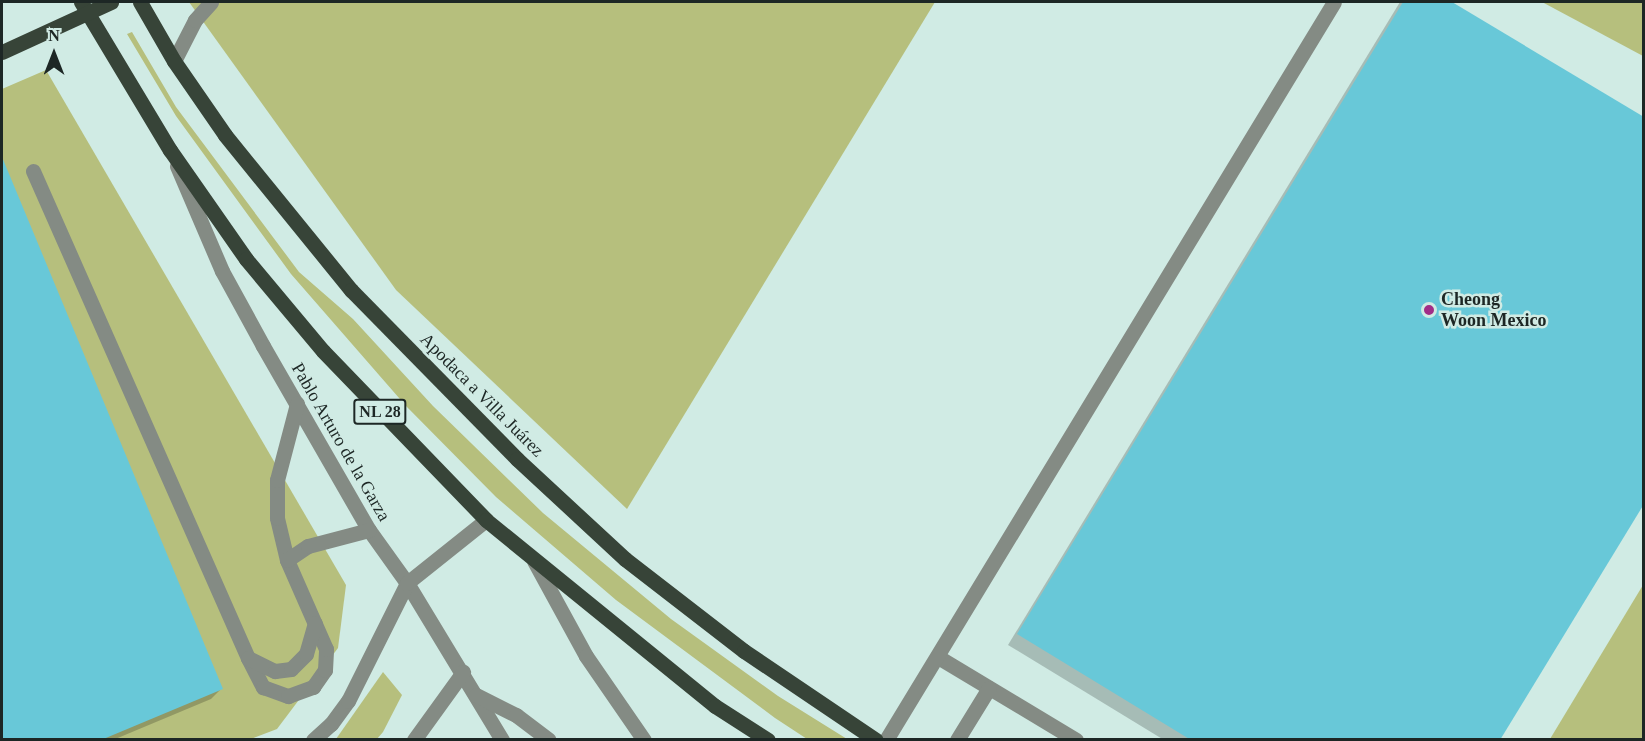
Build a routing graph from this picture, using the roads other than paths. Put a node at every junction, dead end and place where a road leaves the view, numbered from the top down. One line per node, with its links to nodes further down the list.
1 (111, 2): 5 (main road)
2 (140, 2): 7 (main road, Apodaca a Villa Juárez)
3 (212, 2): 7 (street)
4 (1334, 2): 17 (street)
5 (85, 8): 6 (main road); 8 (main road, NL 28)
6 (2, 52)
7 (174, 62): 28 (main road, Apodaca a Villa Juárez)
8 (170, 150): 10 (street, Pablo Arturo de la Garza); 11 (main road, NL 28)
9 (33, 171): 18 (street)
10 (297, 404): 12 (street, Pablo Arturo de la Garza); 13 (street)
11 (486, 520): 14 (main road, NL 28); 15 (street)
12 (369, 530): 13 (street); 15 (street, Pablo Arturo de la Garza)
13 (287, 560): 16 (street)
14 (534, 561): 26 (street); 27 (main road, NL 28)
15 (407, 584): 19 (street, Pablo Arturo de la Garza); 22 (street)
16 (315, 623): 18 (street); 18 (street)
17 (938, 657): 20 (street); 29 (street)
18 (248, 658)
19 (463, 672): 21 (street, Pablo Arturo de la Garza); 23 (street)
20 (989, 688): 30 (street); 31 (street)
21 (477, 695): 24 (street, Pablo Arturo de la Garza); 25 (street)
22 (313, 740)
23 (414, 740)
24 (502, 740)
25 (549, 740)
26 (644, 740)
27 (768, 740)
28 (876, 740)
29 (886, 740)
30 (957, 740)
31 (1076, 740)

